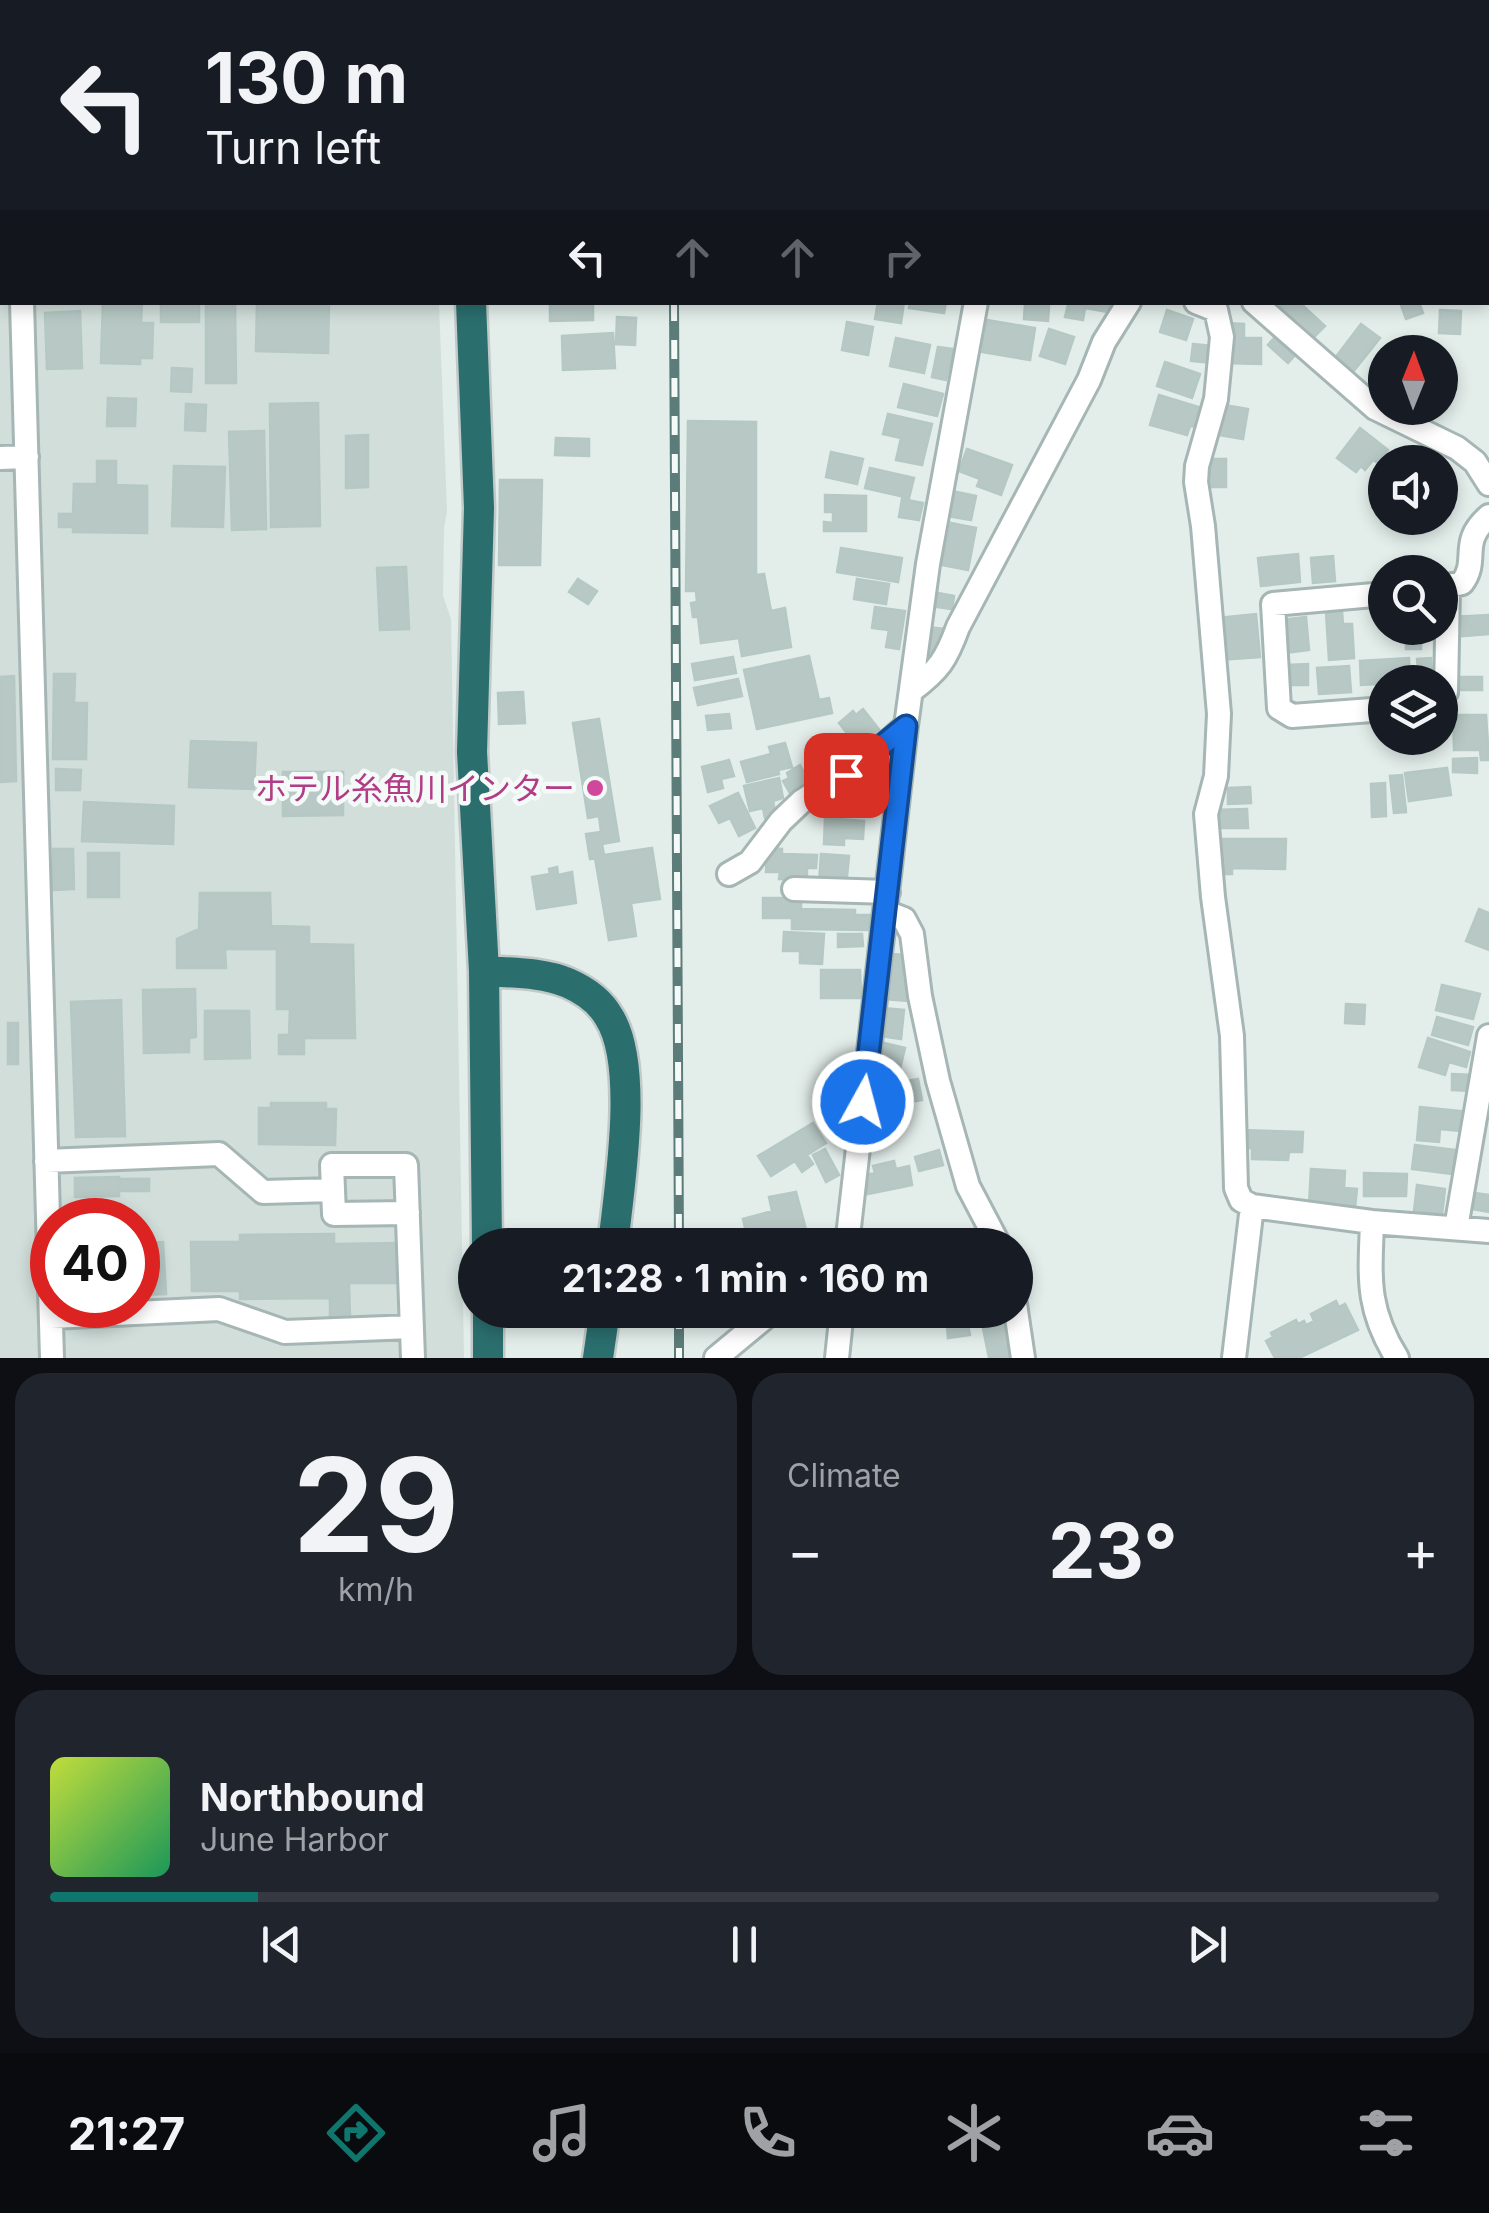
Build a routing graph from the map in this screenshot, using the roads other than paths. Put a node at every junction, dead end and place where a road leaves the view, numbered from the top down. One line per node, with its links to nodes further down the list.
1 (22, 305): 8 (street)
2 (470, 305): 19 (highway)
3 (975, 305): 13 (street)
4 (1126, 305): 13 (street)
5 (1210, 305): 24 (street)
6 (1261, 305): 9 (street)
7 (0, 458): 8 (street)
8 (27, 458): 21 (street)
9 (1489, 484)
10 (1489, 516): 11 (street)
11 (1458, 584)
12 (1368, 596): 14 (street)
13 (911, 691): 15 (street)
14 (1368, 710)
15 (906, 726): 16 (street); 18 (street)
16 (729, 874)
17 (794, 889): 18 (street)
18 (887, 902): 29 (street); 30 (street)
19 (484, 972): 27 (highway); 28 (highway)
20 (1489, 1036): 31 (street)
21 (46, 1160): 22 (street); 23 (street)
22 (333, 1190): 25 (street); 25 (street)
23 (47, 1198)
24 (1252, 1206): 26 (street); 50 (street)
25 (408, 1212): 34 (street)
26 (1372, 1222): 31 (street); 51 (street)
27 (487, 1228)
28 (614, 1228)
29 (846, 1228)
30 (991, 1228)
31 (1456, 1228): 32 (street)
32 (1489, 1231)
33 (160, 1312): 41 (street)
34 (412, 1327): 41 (street); 44 (street)
35 (51, 1328): 42 (street)
36 (488, 1328): 45 (highway)
37 (602, 1328): 46 (highway)
38 (752, 1328): 47 (street)
39 (840, 1328): 48 (street)
40 (1019, 1328): 49 (street)
41 (285, 1332): 43 (street)
42 (52, 1358)
43 (286, 1358)
44 (413, 1358)
45 (488, 1358)
46 (598, 1358)
47 (716, 1358)
48 (836, 1358)
49 (1023, 1358)
50 (1234, 1358)
51 (1397, 1358)

